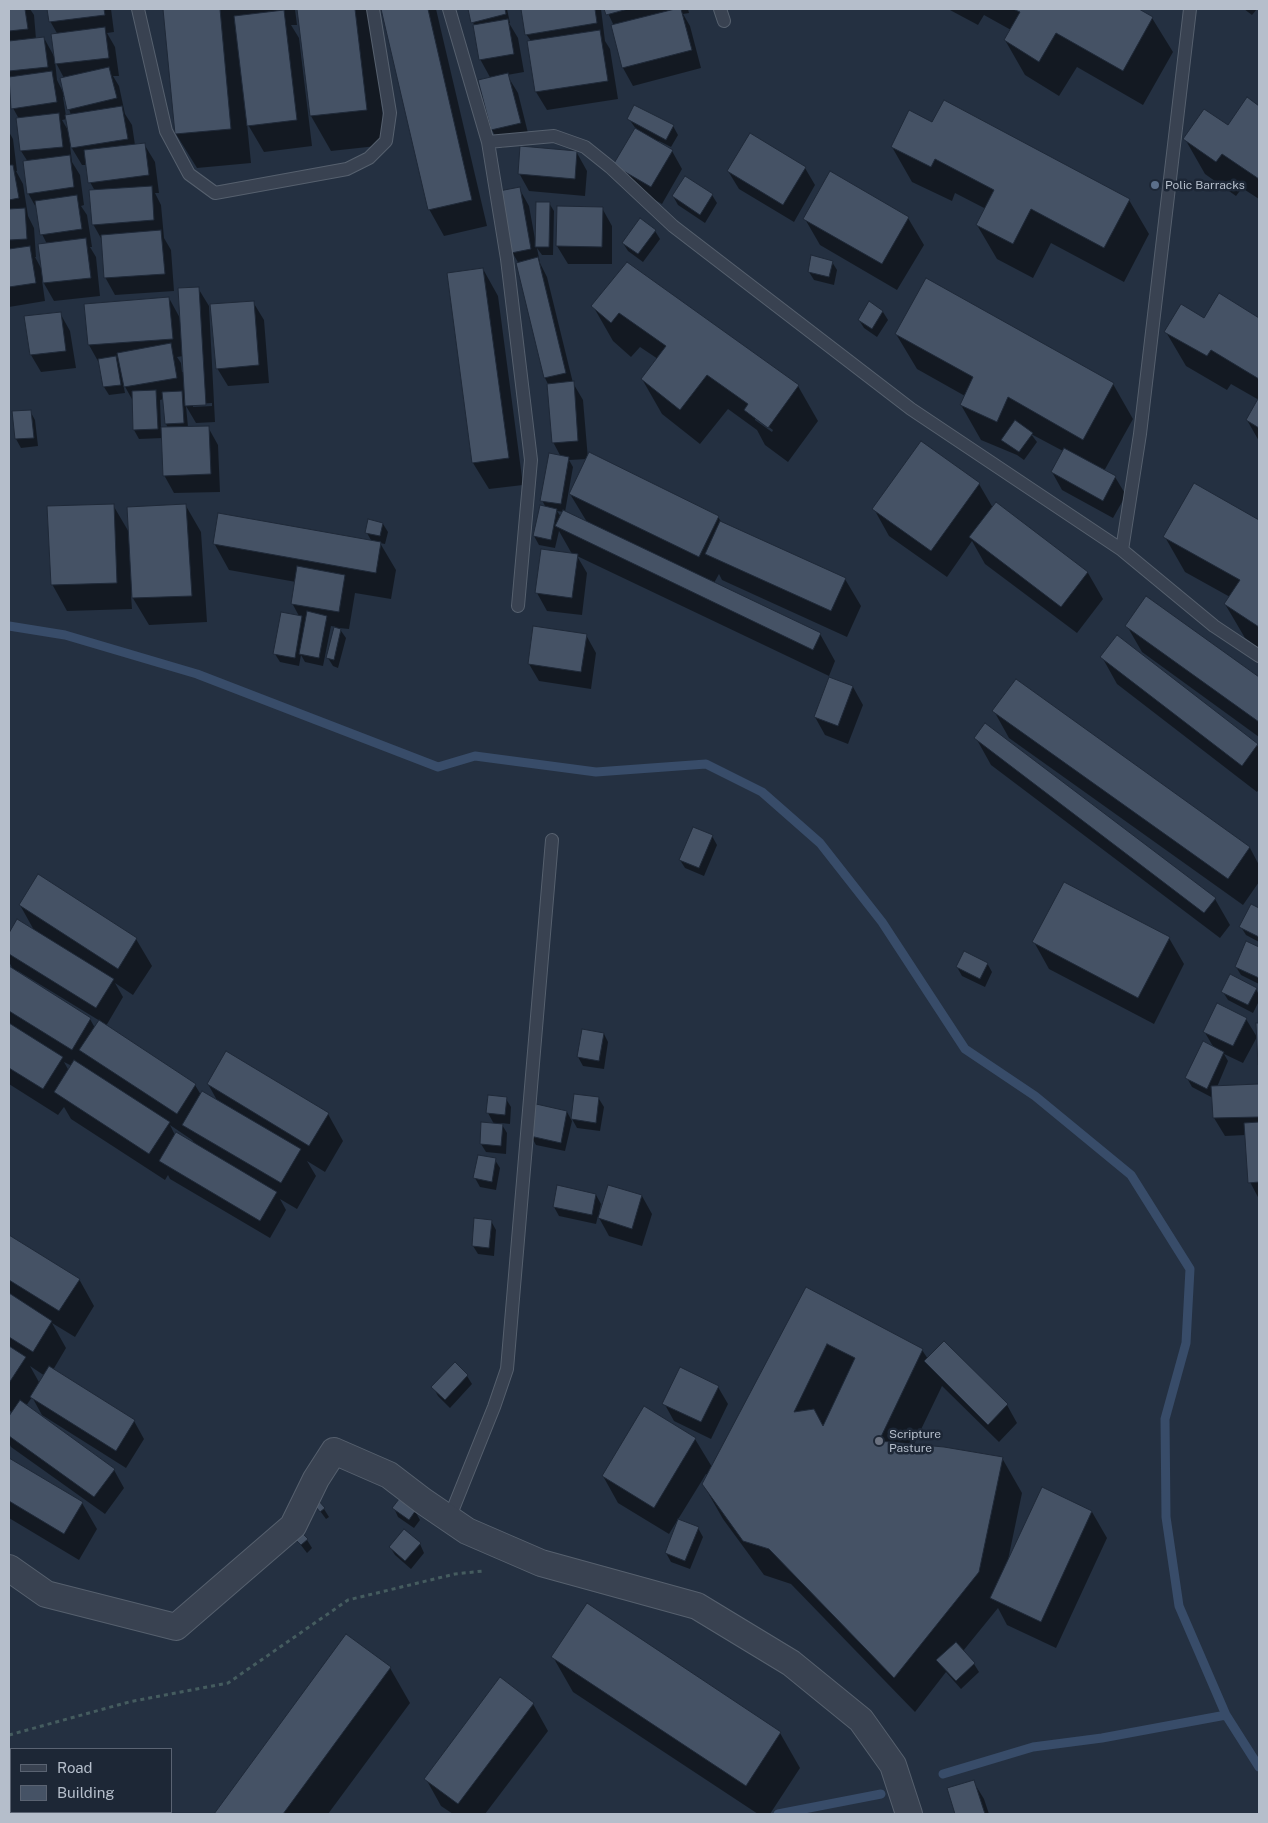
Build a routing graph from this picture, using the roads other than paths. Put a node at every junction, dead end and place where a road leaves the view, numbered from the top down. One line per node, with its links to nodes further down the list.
1 (138, 9): 2 (lane)
2 (373, 9)
3 (449, 9): 5 (lane)
4 (1190, 9): 6 (lane)
5 (488, 142): 6 (lane); 7 (lane)
6 (1122, 550): 8 (lane)
7 (518, 606)
8 (1259, 656)
9 (552, 840): 10 (lane)
10 (449, 1519): 11 (street); 12 (street)
11 (9, 1568)
12 (909, 1814)

